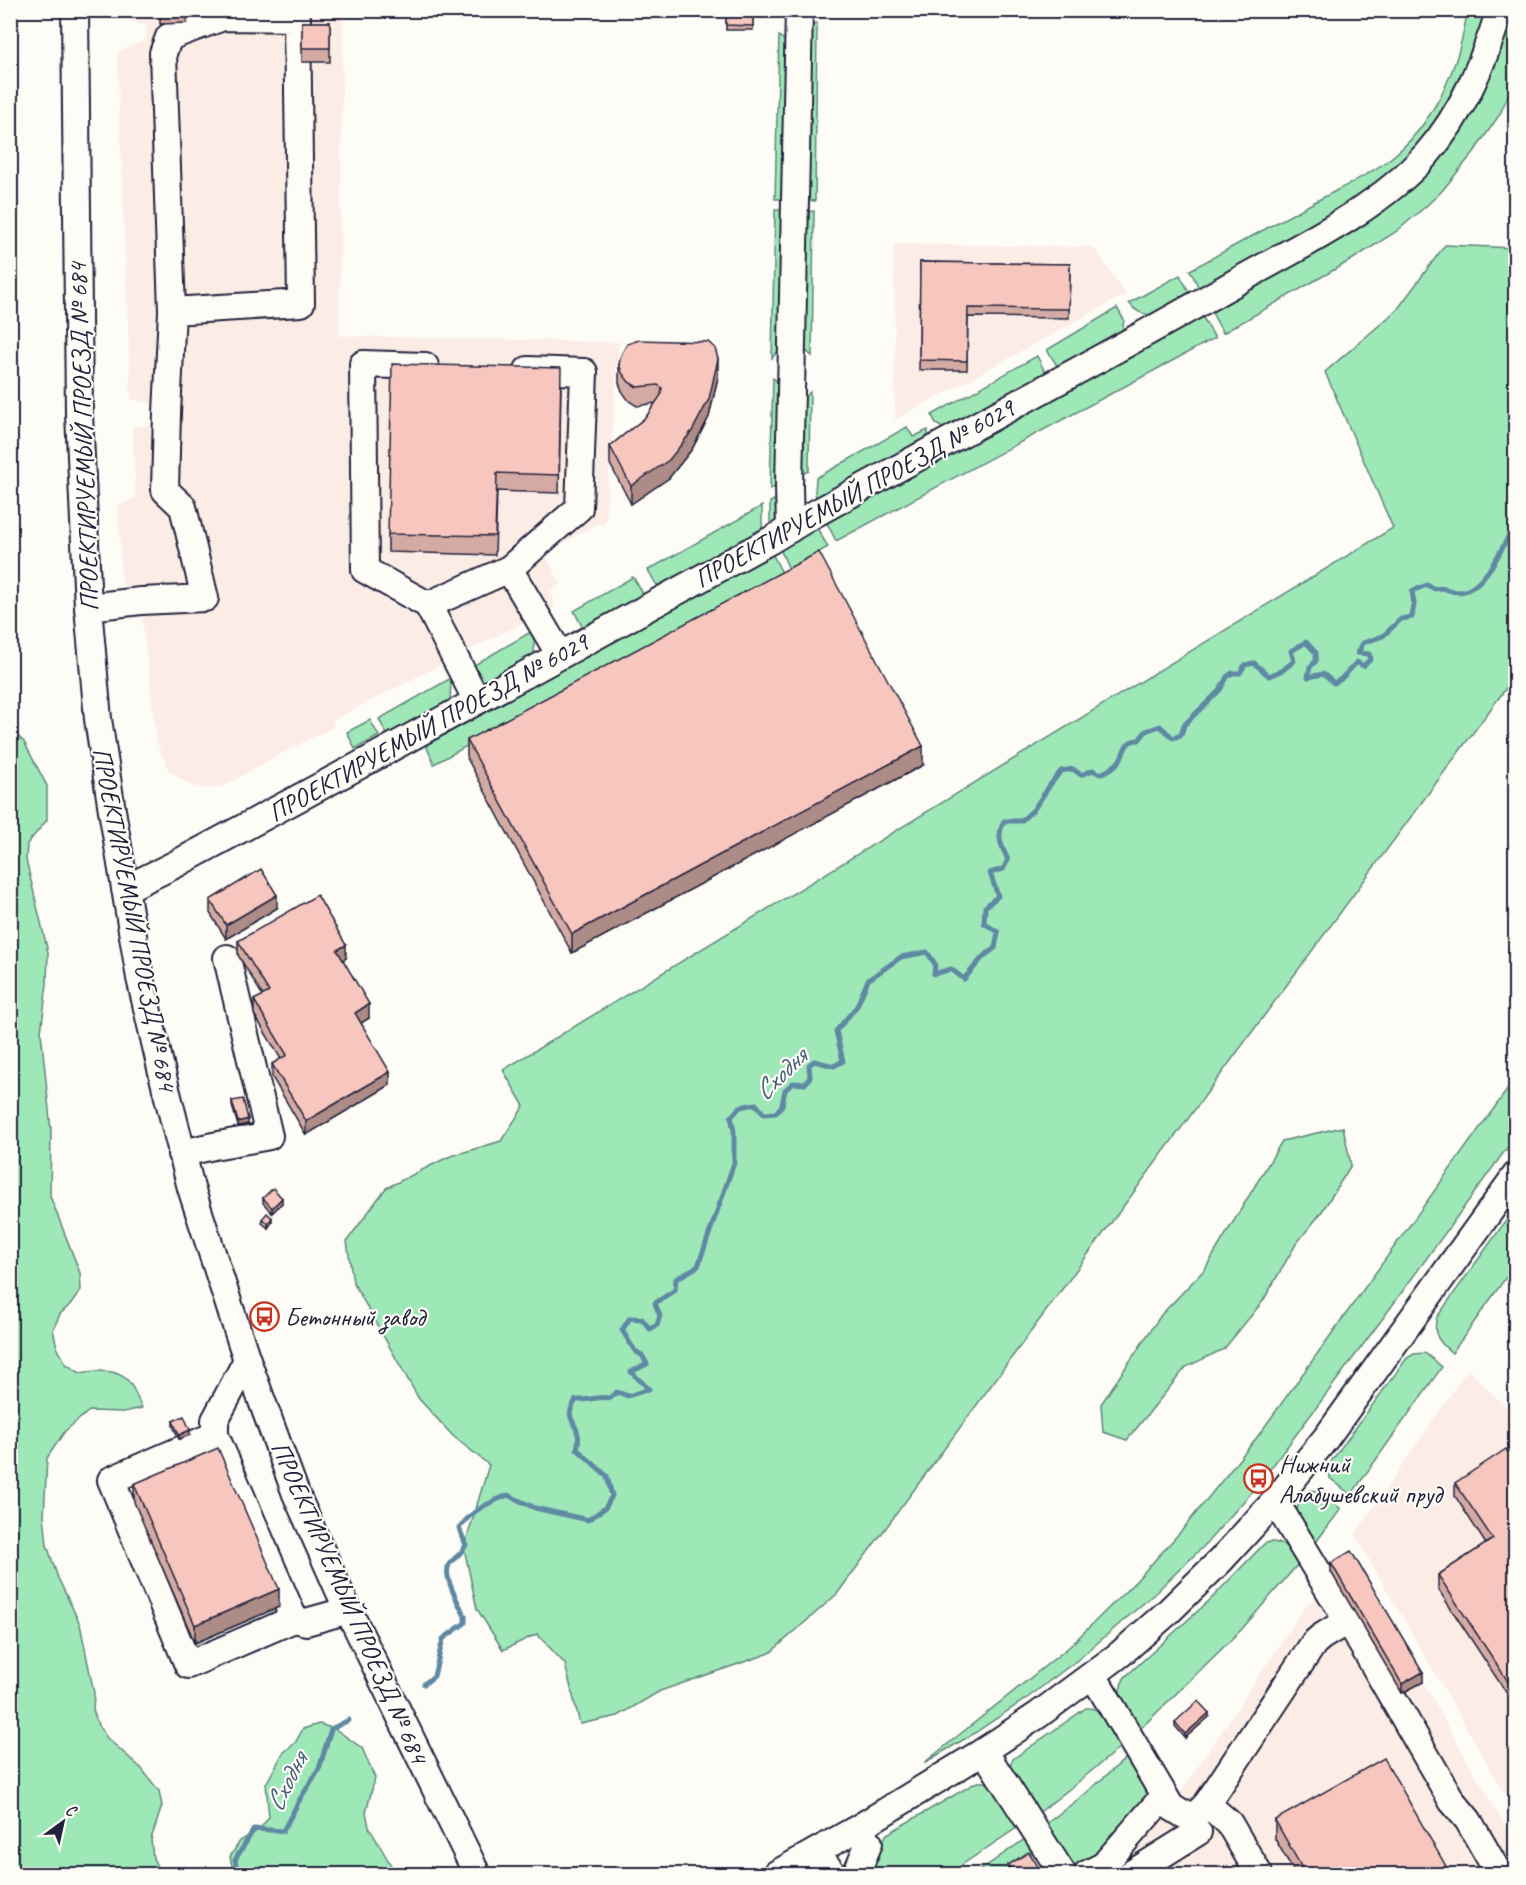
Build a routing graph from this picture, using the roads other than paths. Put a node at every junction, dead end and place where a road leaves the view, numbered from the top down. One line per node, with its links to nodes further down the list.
1 (75, 10): 11 (street, ПРОЕКТИРУЕМЫЙ ПРОЕЗД № 684)
2 (799, 10): 8 (street)
3 (1500, 10): 8 (street, ПРОЕКТИРУЕМЫЙ ПРОЕЗД № 6029)
4 (217, 14): 5 (street); 5 (street)
5 (172, 311): 11 (street)
6 (444, 367): 10 (street)
7 (502, 369): 9 (street)
8 (790, 529): 12 (street, ПРОЕКТИРУЕМЫЙ ПРОЕЗД № 6029)
9 (509, 569): 10 (street); 12 (street)
10 (428, 605): 13 (street)
11 (88, 607): 14 (street, ПРОЕКТИРУЕМЫЙ ПРОЕЗД № 684)
12 (560, 656): 13 (street, ПРОЕКТИРУЕМЫЙ ПРОЕЗД № 6029)
13 (477, 701): 14 (street, ПРОЕКТИРУЕМЫЙ ПРОЕЗД № 6029)
14 (125, 889): 16 (street, ПРОЕКТИРУЕМЫЙ ПРОЕЗД № 684)
15 (226, 958): 16 (street)
16 (181, 1154): 18 (street, ПРОЕКТИРУЕМЫЙ ПРОЕЗД № 684)
17 (1515, 1175): 20 (street)
18 (247, 1360): 19 (street); 21 (street, ПРОЕКТИРУЕМЫЙ ПРОЕЗД № 684)
19 (215, 1435): 22 (street); 22 (street)
20 (1275, 1501): 23 (street); 24 (street)
21 (349, 1610): 22 (street); 30 (street, ПРОЕКТИРУЕМЫЙ ПРОЕЗД № 684)
22 (294, 1619)
23 (1347, 1621): 27 (street); 38 (street)
24 (1093, 1675): 25 (street); 26 (street)
25 (984, 1751): 28 (street); 34 (street)
26 (1163, 1795): 27 (street); 35 (street)
27 (1197, 1817): 36 (street); 37 (street)
28 (860, 1827): 29 (street); 33 (street)
29 (816, 1852): 31 (street); 32 (street)
30 (477, 1875)
31 (776, 1875)
32 (833, 1875)
33 (856, 1875)
34 (1063, 1875)
35 (1087, 1875)
36 (1131, 1875)
37 (1259, 1875)
38 (1499, 1875)

